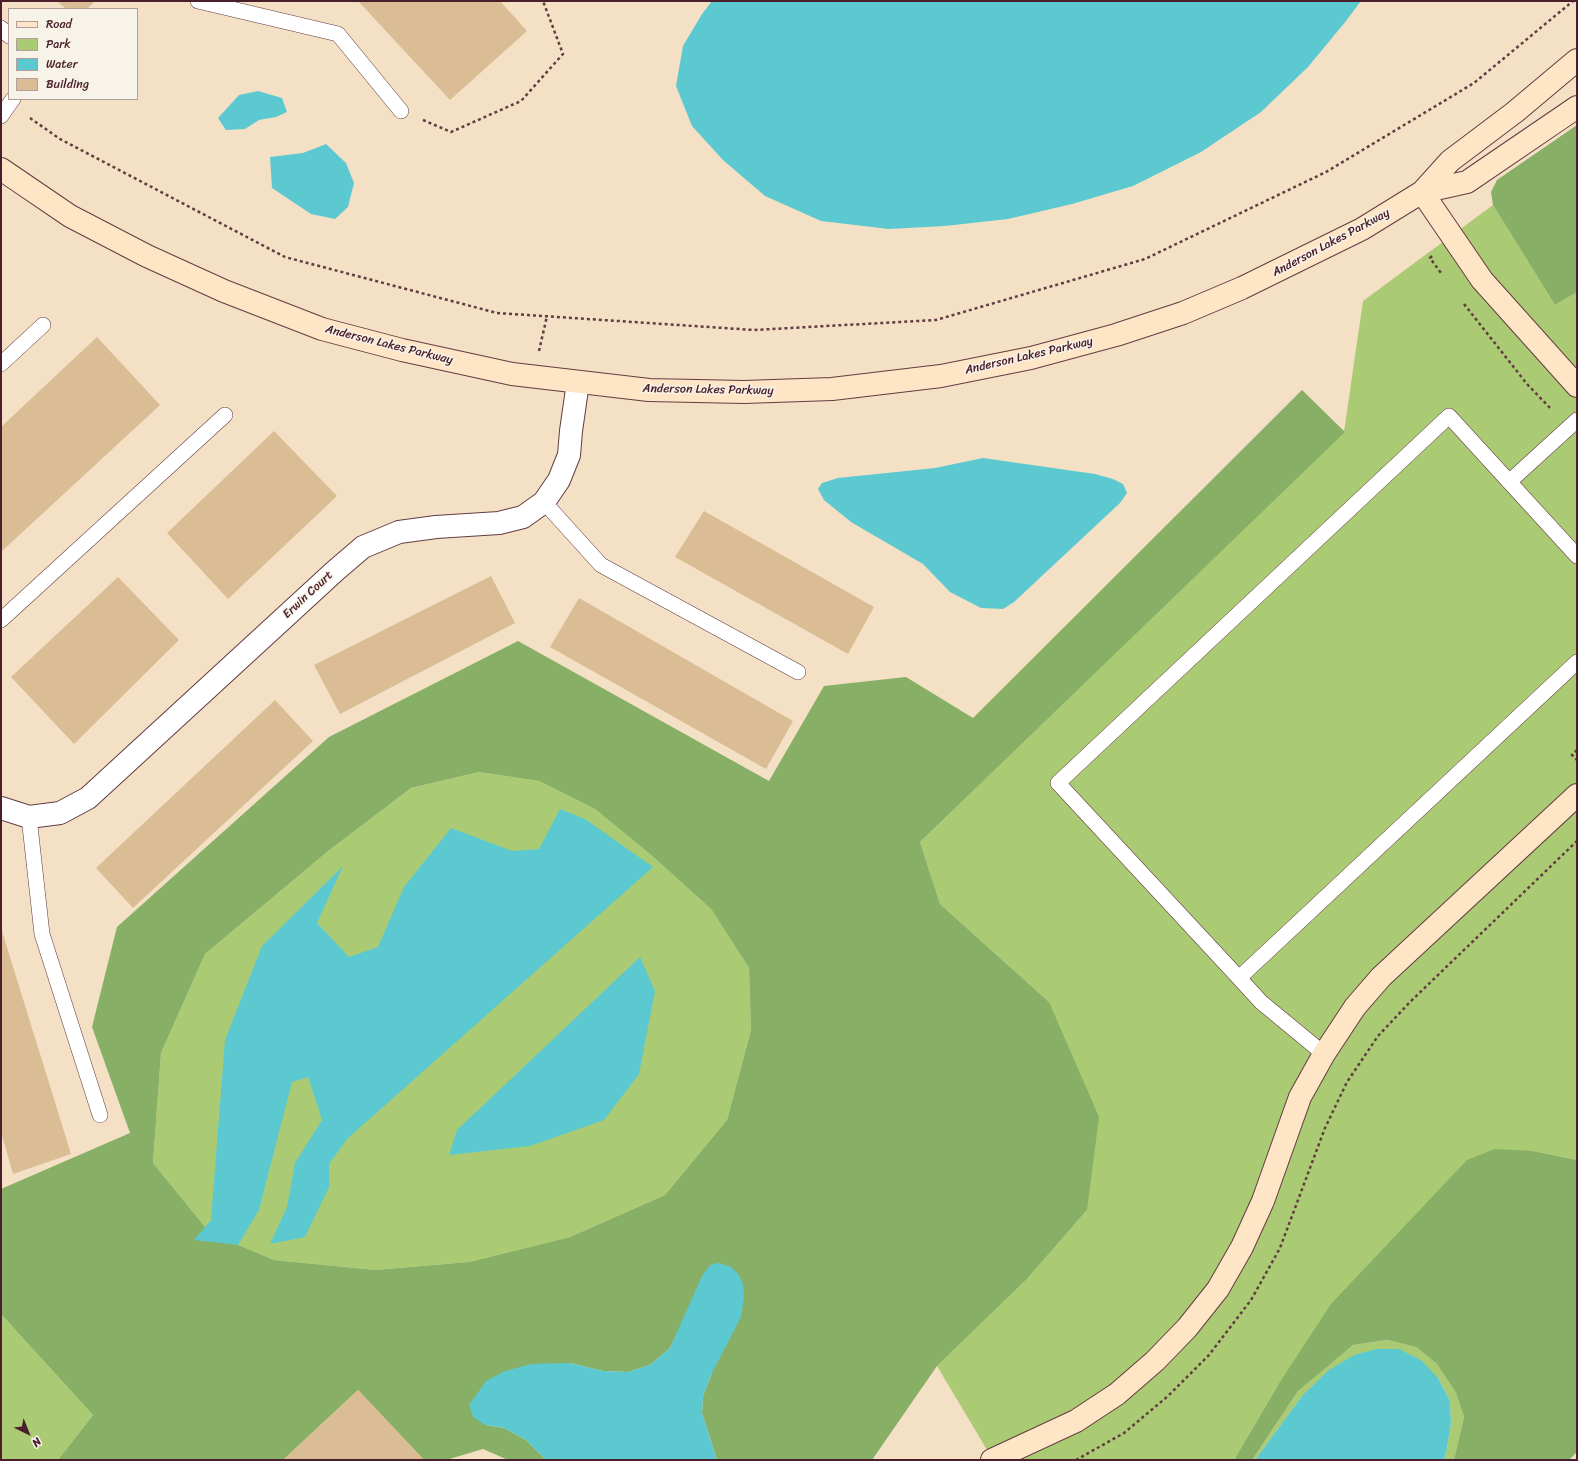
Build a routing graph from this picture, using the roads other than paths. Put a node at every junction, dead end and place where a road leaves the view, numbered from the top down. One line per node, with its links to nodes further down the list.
1 (198, 1): 4 (lane)
2 (1577, 60): 6 (street, Anderson Lakes Parkway)
3 (1577, 107): 6 (street, Anderson Lakes Parkway)
4 (401, 111)
5 (1, 170): 9 (street, Anderson Lakes Parkway)
6 (1422, 192): 9 (street, Anderson Lakes Parkway); 10 (street)
7 (43, 325): 8 (lane)
8 (1, 364)
9 (578, 382): 14 (street, Erwin Court)
10 (1577, 386)
11 (225, 416): 16 (lane)
12 (1577, 420): 13 (lane)
13 (1509, 482): 15 (lane); 22 (lane)
14 (544, 502): 18 (lane); 21 (street, Erwin Court)
15 (1577, 556)
16 (1, 620)
17 (1577, 662): 22 (lane)
18 (798, 672)
19 (1577, 795): 23 (street)
20 (1, 808): 21 (street, Erwin Court)
21 (29, 817): 24 (lane)
22 (1239, 978): 23 (lane)
23 (1324, 1054): 25 (street)
24 (100, 1116)
25 (992, 1460)

